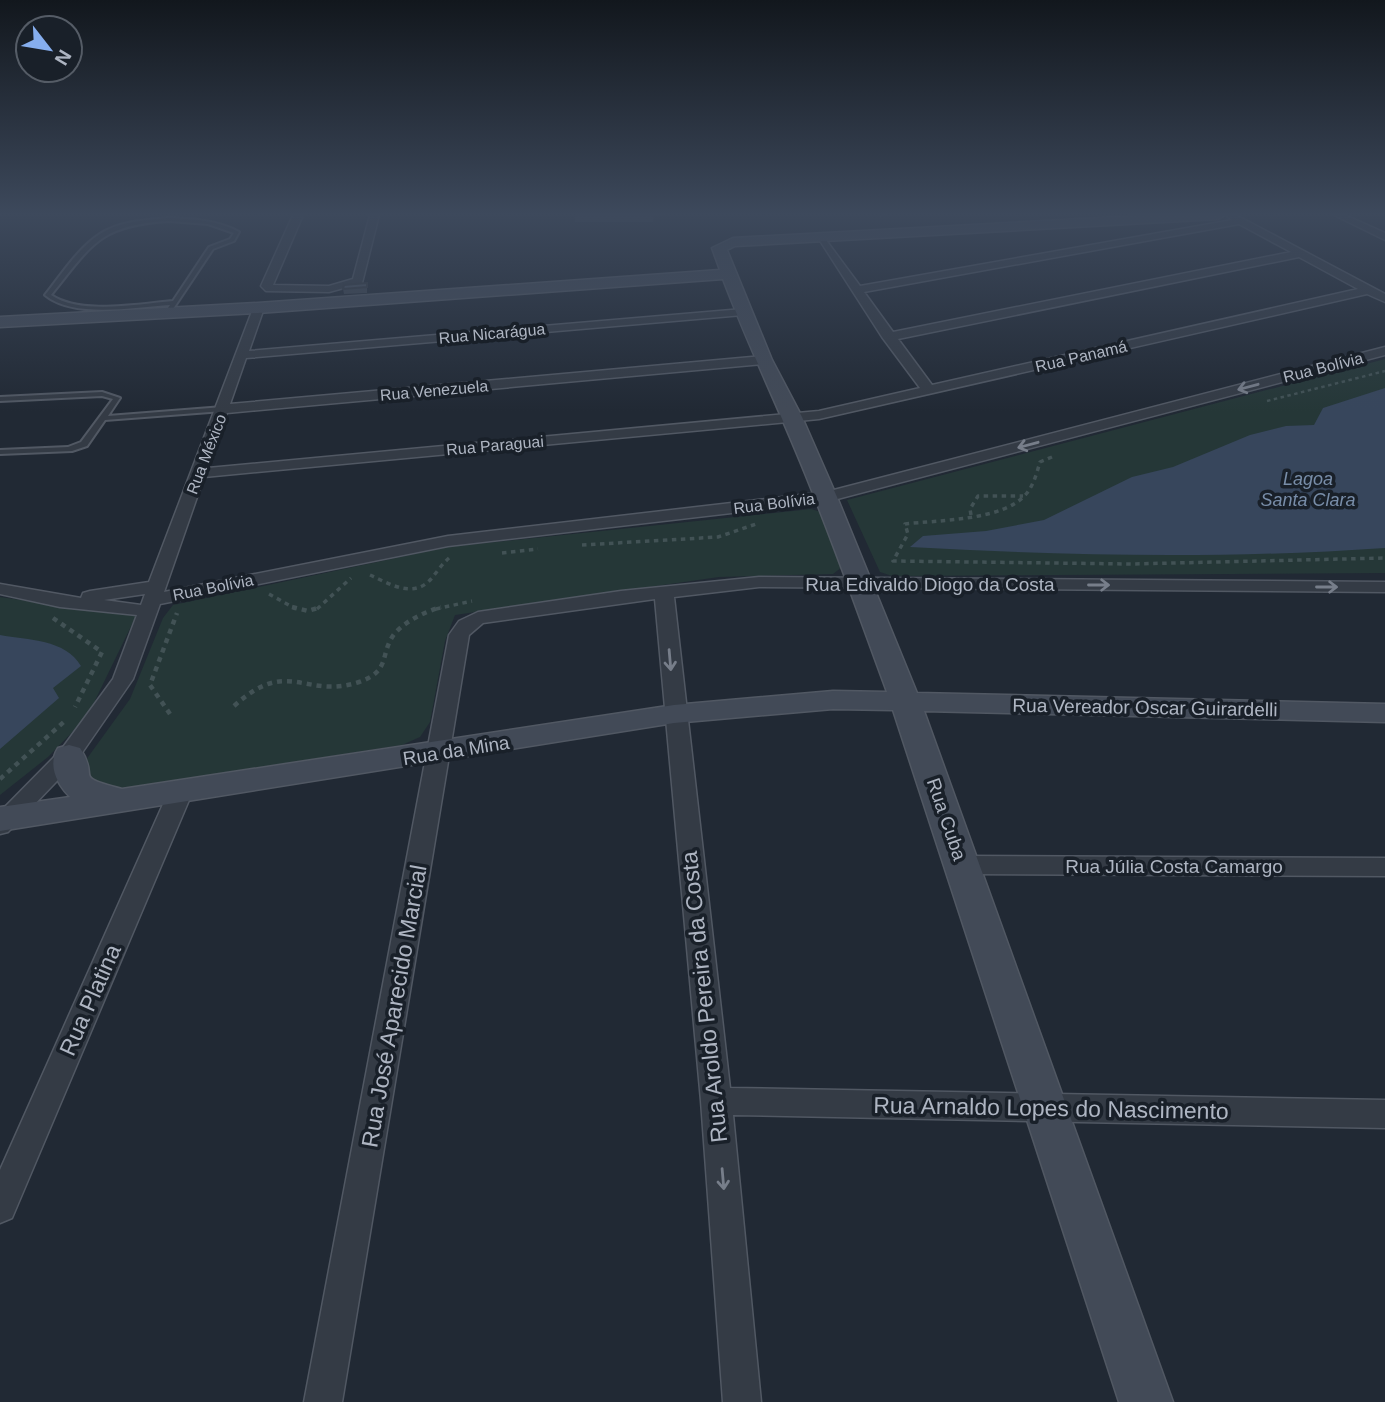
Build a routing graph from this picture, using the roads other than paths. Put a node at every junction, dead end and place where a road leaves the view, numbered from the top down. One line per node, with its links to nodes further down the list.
1 (61, 280): 16 (lane)
2 (189, 280): 17 (lane)
3 (270, 280): 14 (street)
4 (360, 280): 13 (street)
5 (589, 280): 13 (street)
6 (731, 280): 19 (street, Rua Cuba)
7 (849, 280): 11 (street)
8 (908, 280): 11 (street)
9 (1167, 280): 22 (street)
10 (1352, 280): 12 (street)
11 (856, 290): 22 (street)
12 (1369, 290): 15 (street); 26 (street, Rua Panamá)
13 (358, 291): 14 (street)
14 (330, 295): 18 (street)
15 (1385, 299)
16 (62, 305): 17 (lane); 20 (lane)
17 (171, 308): 18 (street); 20 (street)
18 (258, 308): 24 (street, Rua México)
19 (743, 312): 24 (street, Rua Nicarágua); 25 (street, Rua Cuba)
20 (51, 319): 21 (street)
21 (0, 322)
22 (888, 337): 26 (street)
23 (1385, 351): 33 (street, Rua Bolívia, one-way to 33)
24 (241, 355): 28 (street, Rua México)
25 (763, 360): 28 (street, Rua Venezuela); 29 (street, Rua Cuba)
26 (929, 391): 29 (street, Rua Panamá)
27 (0, 399): 30 (lane)
28 (223, 409): 30 (lane, Rua Venezuela); 32 (street, Rua México)
29 (792, 417): 32 (street, Rua Paraguai); 33 (street, Rua Cuba)
30 (105, 418): 31 (lane)
31 (0, 452)
32 (199, 473): 38 (street, Rua México)
33 (826, 497): 34 (street, Rua Cuba); 38 (street, Rua Bolívia)
34 (860, 583): 35 (street, Rua Edivaldo Diogo da Costa, one-way to 35); 37 (street, Rua Edivaldo Diogo da Costa); 40 (street, Rua Cuba)
35 (1385, 587)
36 (0, 589): 38 (street, Rua Bolívia)
37 (664, 592): 39 (street, Rua Edivaldo Diogo da Costa); 42 (street, Rua Aroldo Pereira da Costa, one-way to 42)
38 (151, 599): 44 (street, Rua México)
39 (478, 618): 43 (street, Rua José Aparecido Marcial)
40 (905, 701): 41 (street, Rua Vereador Oscar Guirardelli); 42 (street, Rua da Mina); 48 (street, Rua Cuba)
41 (1385, 713)
42 (674, 714): 43 (street, Rua da Mina); 50 (street, Rua Aroldo Pereira da Costa)
43 (439, 753): 45 (street, Rua da Mina); 54 (street, Rua José Aparecido Marcial)
44 (69, 755): 46 (street); 47 (street, Rua México)
45 (180, 793): 46 (street, Rua da Mina); 53 (street, Rua Platina)
46 (144, 799): 47 (street, Rua da Mina)
47 (3, 822)
48 (963, 865): 49 (street, Rua Júlia Costa Camargo); 51 (street, Rua Cuba)
49 (1385, 867)
50 (716, 1101): 51 (street, Rua Arnaldo Lopes do Nascimento); 55 (street, Rua Aroldo Pereira da Costa, one-way to 55)
51 (1043, 1109): 52 (street, Rua Arnaldo Lopes do Nascimento); 56 (street, Rua Cuba)
52 (1383, 1118)
53 (0, 1208)
54 (323, 1402)
55 (742, 1402)
56 (1146, 1402)

